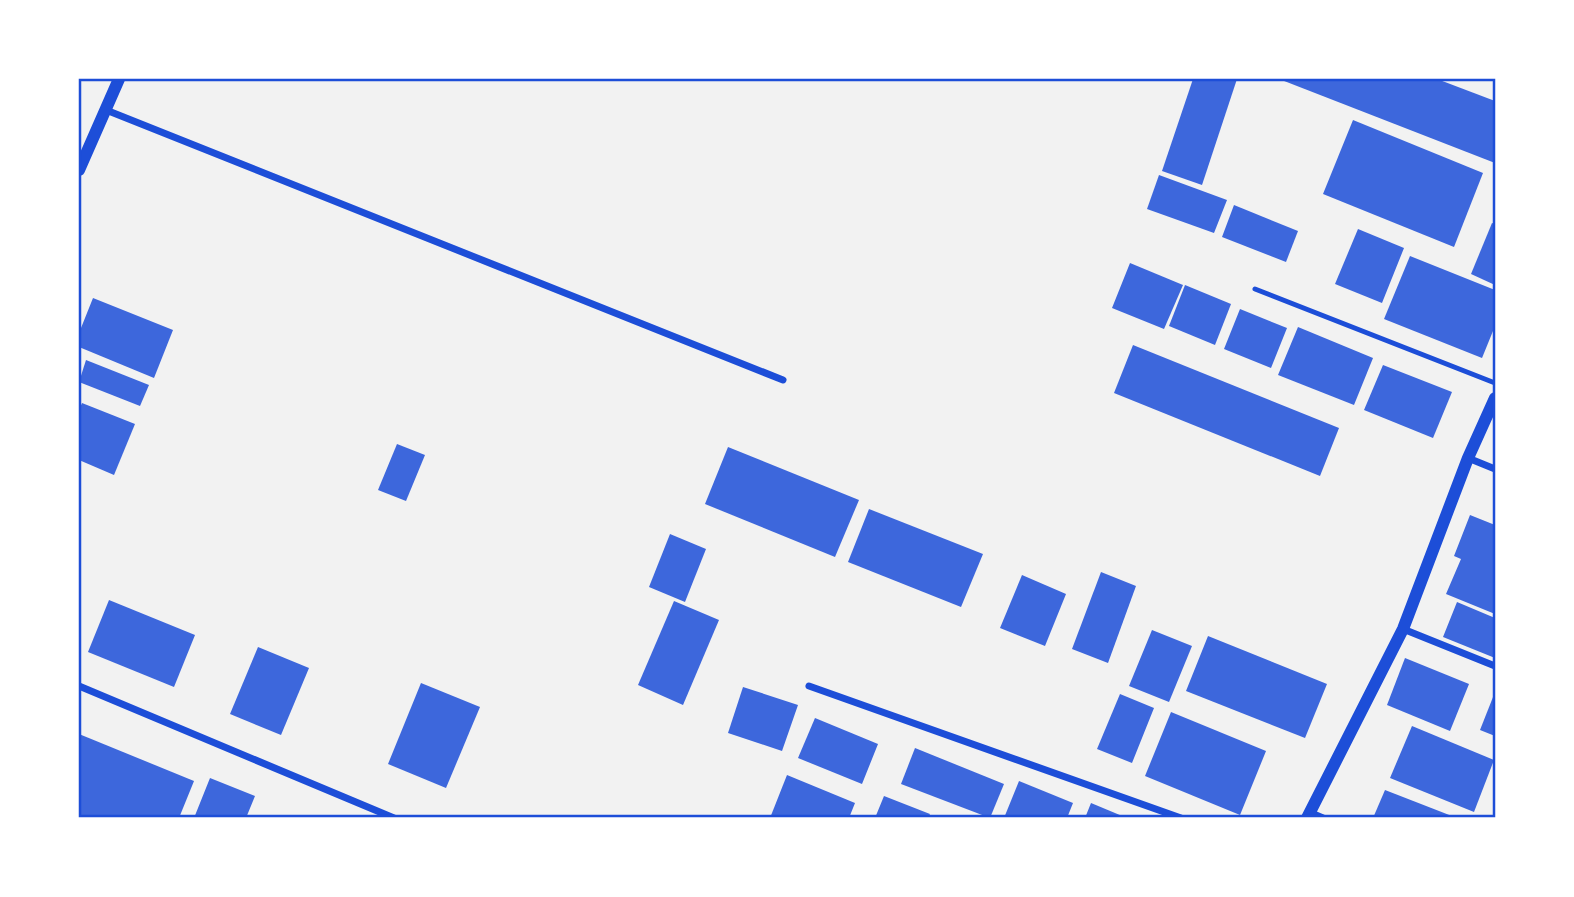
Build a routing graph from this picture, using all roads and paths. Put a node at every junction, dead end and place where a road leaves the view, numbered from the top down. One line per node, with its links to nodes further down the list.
1 (119, 79): 2 (street)
2 (106, 110): 3 (street); 6 (street)
3 (82, 157): 4 (street)
4 (79, 170)
5 (1255, 289): 7 (lane)
6 (783, 380)
7 (1495, 383)
8 (1495, 398): 9 (street)
9 (1468, 458): 10 (street); 11 (street)
10 (1495, 469)
11 (1403, 629): 12 (street); 15 (street)
12 (1495, 666)
13 (79, 686): 16 (street)
14 (809, 686): 17 (street)
15 (1308, 815): 18 (street)
16 (394, 818)
17 (1181, 818)
18 (1323, 818)

